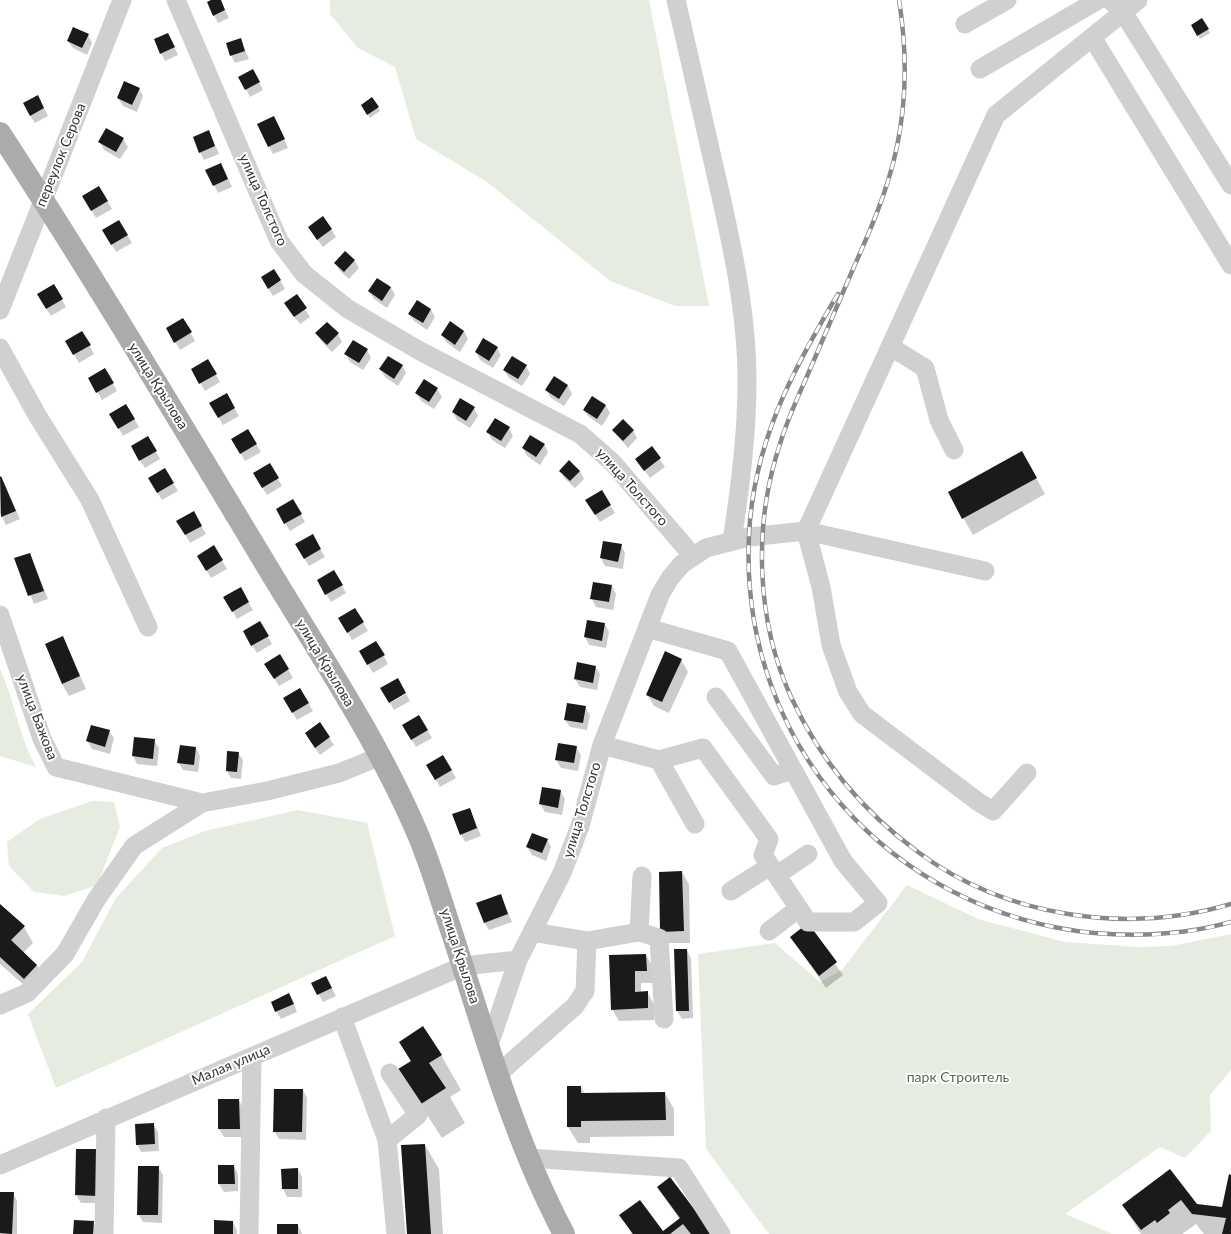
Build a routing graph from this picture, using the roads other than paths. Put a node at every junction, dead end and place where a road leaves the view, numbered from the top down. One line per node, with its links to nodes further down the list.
1 (122, 0): 13 (street, переулок Серова)
2 (176, 0): 21 (street, улица Толстого)
3 (676, 0): 20 (street)
4 (1007, 0): 8 (street)
5 (1098, 0): 10 (street)
6 (1138, 0): 7 (street)
7 (1116, 6): 9 (street); 12 (street)
8 (965, 24)
9 (1092, 37): 14 (street); 16 (street)
10 (980, 69)
11 (0, 133): 13 (main road, улица Крылова)
12 (1231, 185)
13 (43, 199): 15 (street, переулок Серова); 28 (main road, улица Крылова)
14 (1231, 265)
15 (0, 310)
16 (891, 347): 18 (street); 19 (street)
17 (0, 348): 24 (street)
18 (954, 450)
19 (806, 531): 20 (street); 22 (street); 31 (street)
20 (732, 541): 21 (street)
21 (692, 555): 25 (street, улица Толстого)
22 (985, 571)
23 (0, 615): 32 (street, улица Бажова)
24 (148, 627)
25 (647, 628): 27 (street, улица Толстого); 30 (street)
26 (716, 697): 30 (street)
27 (602, 745): 29 (street); 40 (street, улица Толстого)
28 (381, 756): 32 (street); 44 (main road, улица Крылова)
29 (660, 760): 33 (street); 35 (street)
30 (793, 770): 38 (street)
31 (1027, 773)
32 (202, 803): 45 (street)
33 (695, 824)
34 (808, 854): 35 (street)
35 (774, 871): 37 (street); 38 (street)
36 (642, 876): 41 (street)
37 (731, 891)
38 (799, 908): 39 (street)
39 (769, 931)
40 (532, 932): 42 (street); 43 (street, улица Толстого)
41 (639, 932): 42 (street); 47 (street)
42 (587, 941): 51 (street)
43 (518, 960): 44 (street, Малая улица); 48 (street, улица Толстого)
44 (463, 966): 46 (street, Малая улица); 48 (main road, улица Крылова)
45 (0, 1006)
46 (342, 1016): 49 (street, Малая улица); 53 (street)
47 (664, 1019)
48 (489, 1045): 51 (main road, улица Крылова)
49 (252, 1057): 52 (street, Малая улица); 57 (street)
50 (390, 1073): 53 (street)
51 (499, 1073): 54 (main road, улица Крылова)
52 (106, 1118): 55 (street, Малая улица); 56 (street)
53 (387, 1140): 58 (street)
54 (528, 1158): 59 (main road, улица Крылова); 60 (street)
55 (0, 1164)
56 (104, 1234)
57 (249, 1234)
58 (396, 1234)
59 (564, 1234)
60 (721, 1234)

